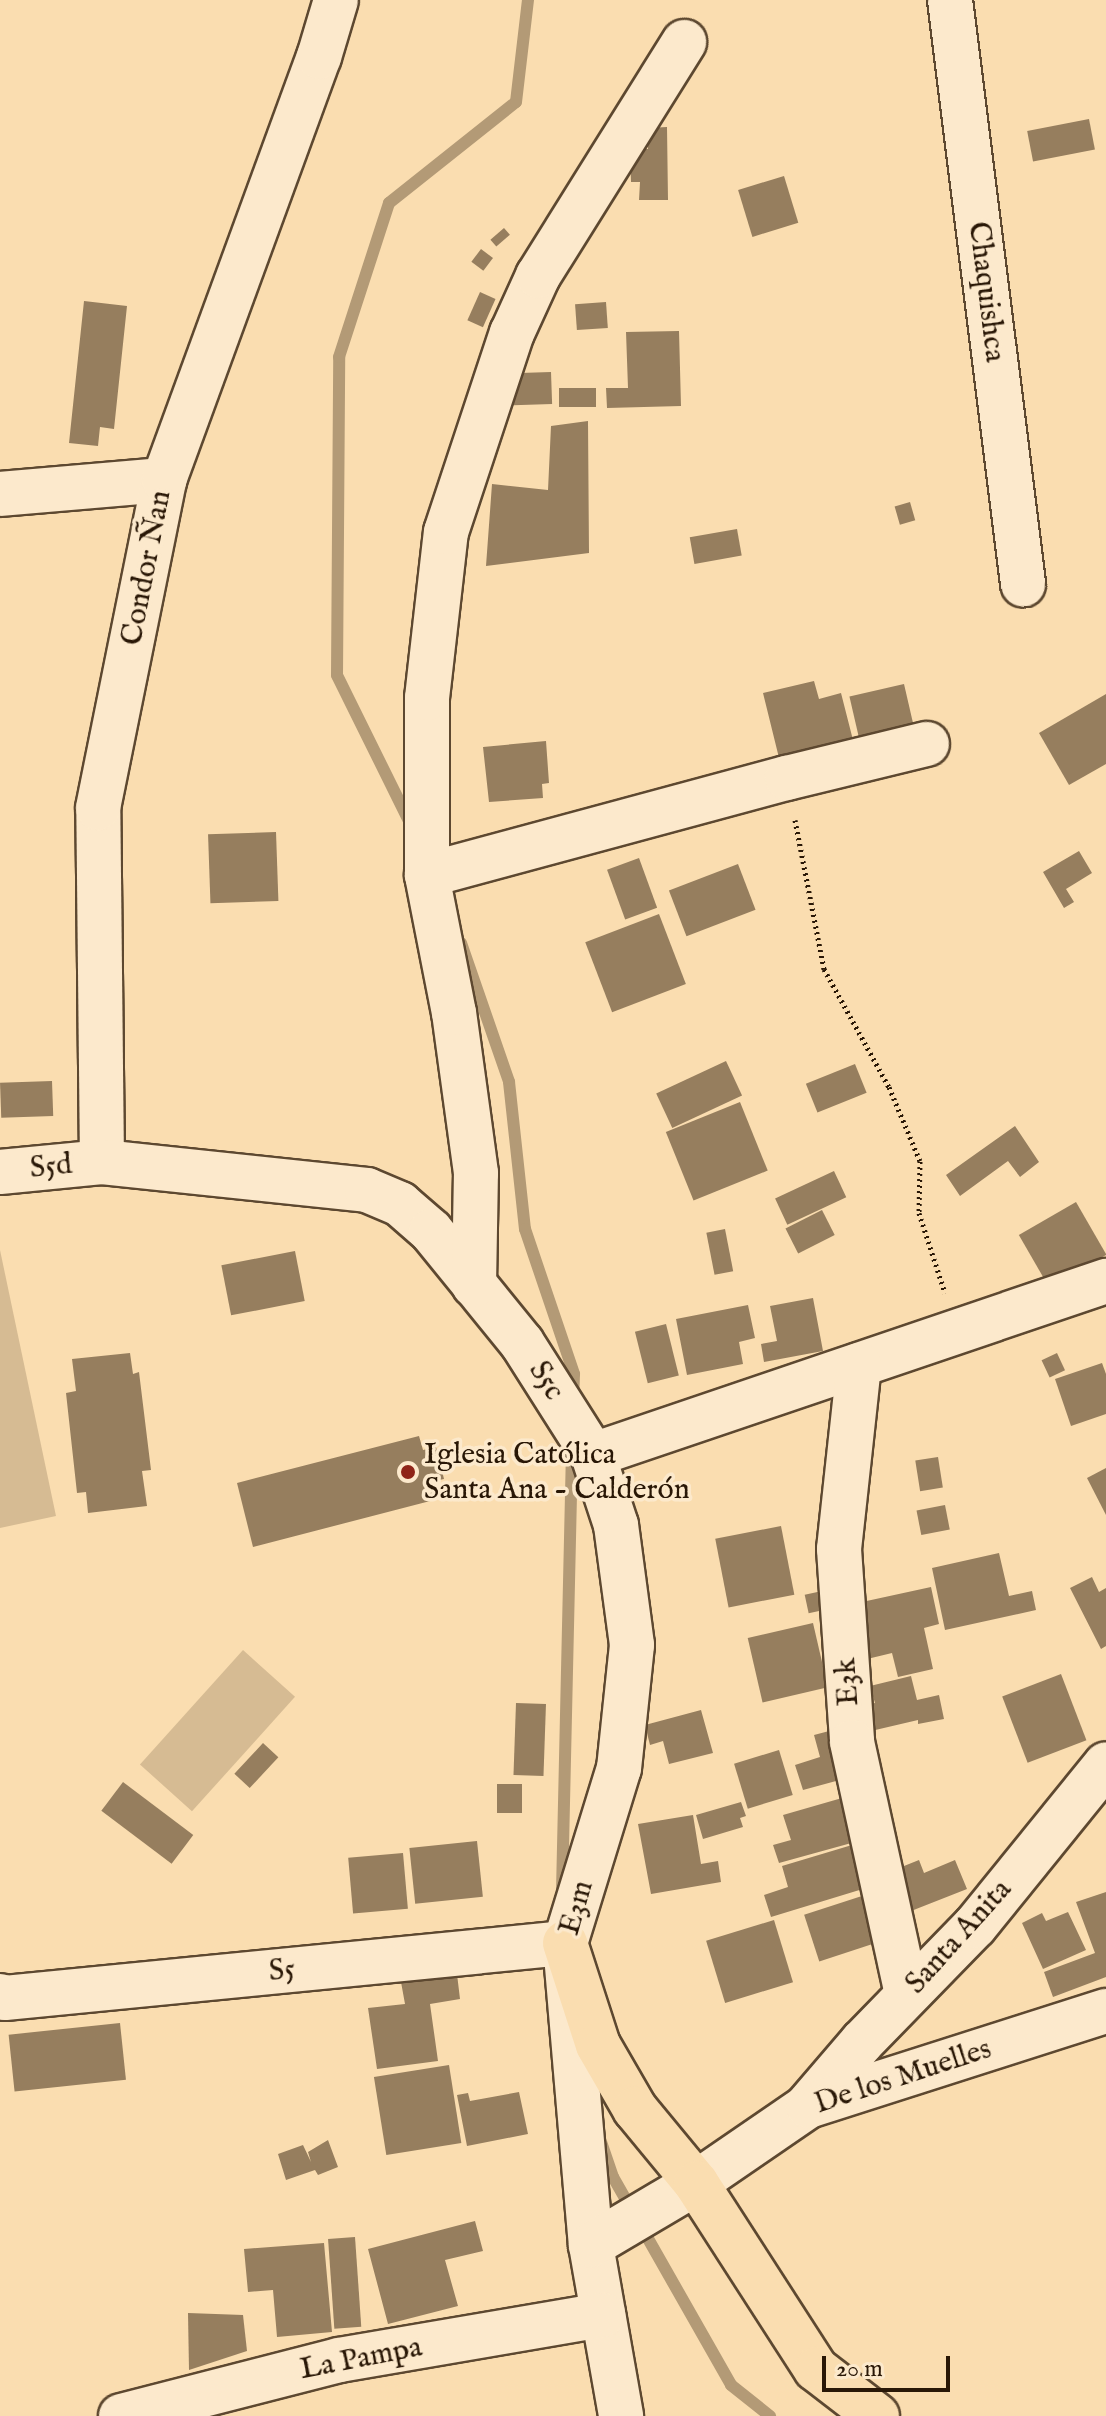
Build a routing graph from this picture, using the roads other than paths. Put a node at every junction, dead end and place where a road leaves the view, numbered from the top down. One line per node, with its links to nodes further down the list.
1 (336, 0): 4 (street, Condor Ñan)
2 (950, 0): 6 (street, Chaquishca)
3 (684, 42): 8 (street)
4 (164, 480): 5 (street); 9 (street, Condor Ñan)
5 (0, 494)
6 (1023, 584)
7 (927, 744): 8 (street)
8 (427, 875): 11 (street)
9 (102, 1162): 10 (street, S5d); 11 (street, S5c)
10 (0, 1172)
11 (474, 1285): 14 (street, S5c)
12 (1105, 1285): 13 (street)
13 (859, 1365): 14 (street); 17 (street, E3k)
14 (593, 1455): 16 (street, E3m)
15 (1106, 1764): 17 (street, Santa Anita)
16 (565, 1943): 18 (street, S5); 21 (highway); 22 (street, E3m)
17 (907, 1994): 20 (street, Santa Anita)
18 (2, 1998)
19 (1106, 2011): 20 (street, De los Muelles)
20 (808, 2106): 21 (street, De los Muelles)
21 (696, 2183): 22 (street, De los Muelles); 26 (highway)
22 (591, 2245): 23 (street, E3m)
23 (603, 2315): 24 (street, La Pampa); 25 (street, E3m)
24 (121, 2416)
25 (621, 2416)
26 (877, 2416)

